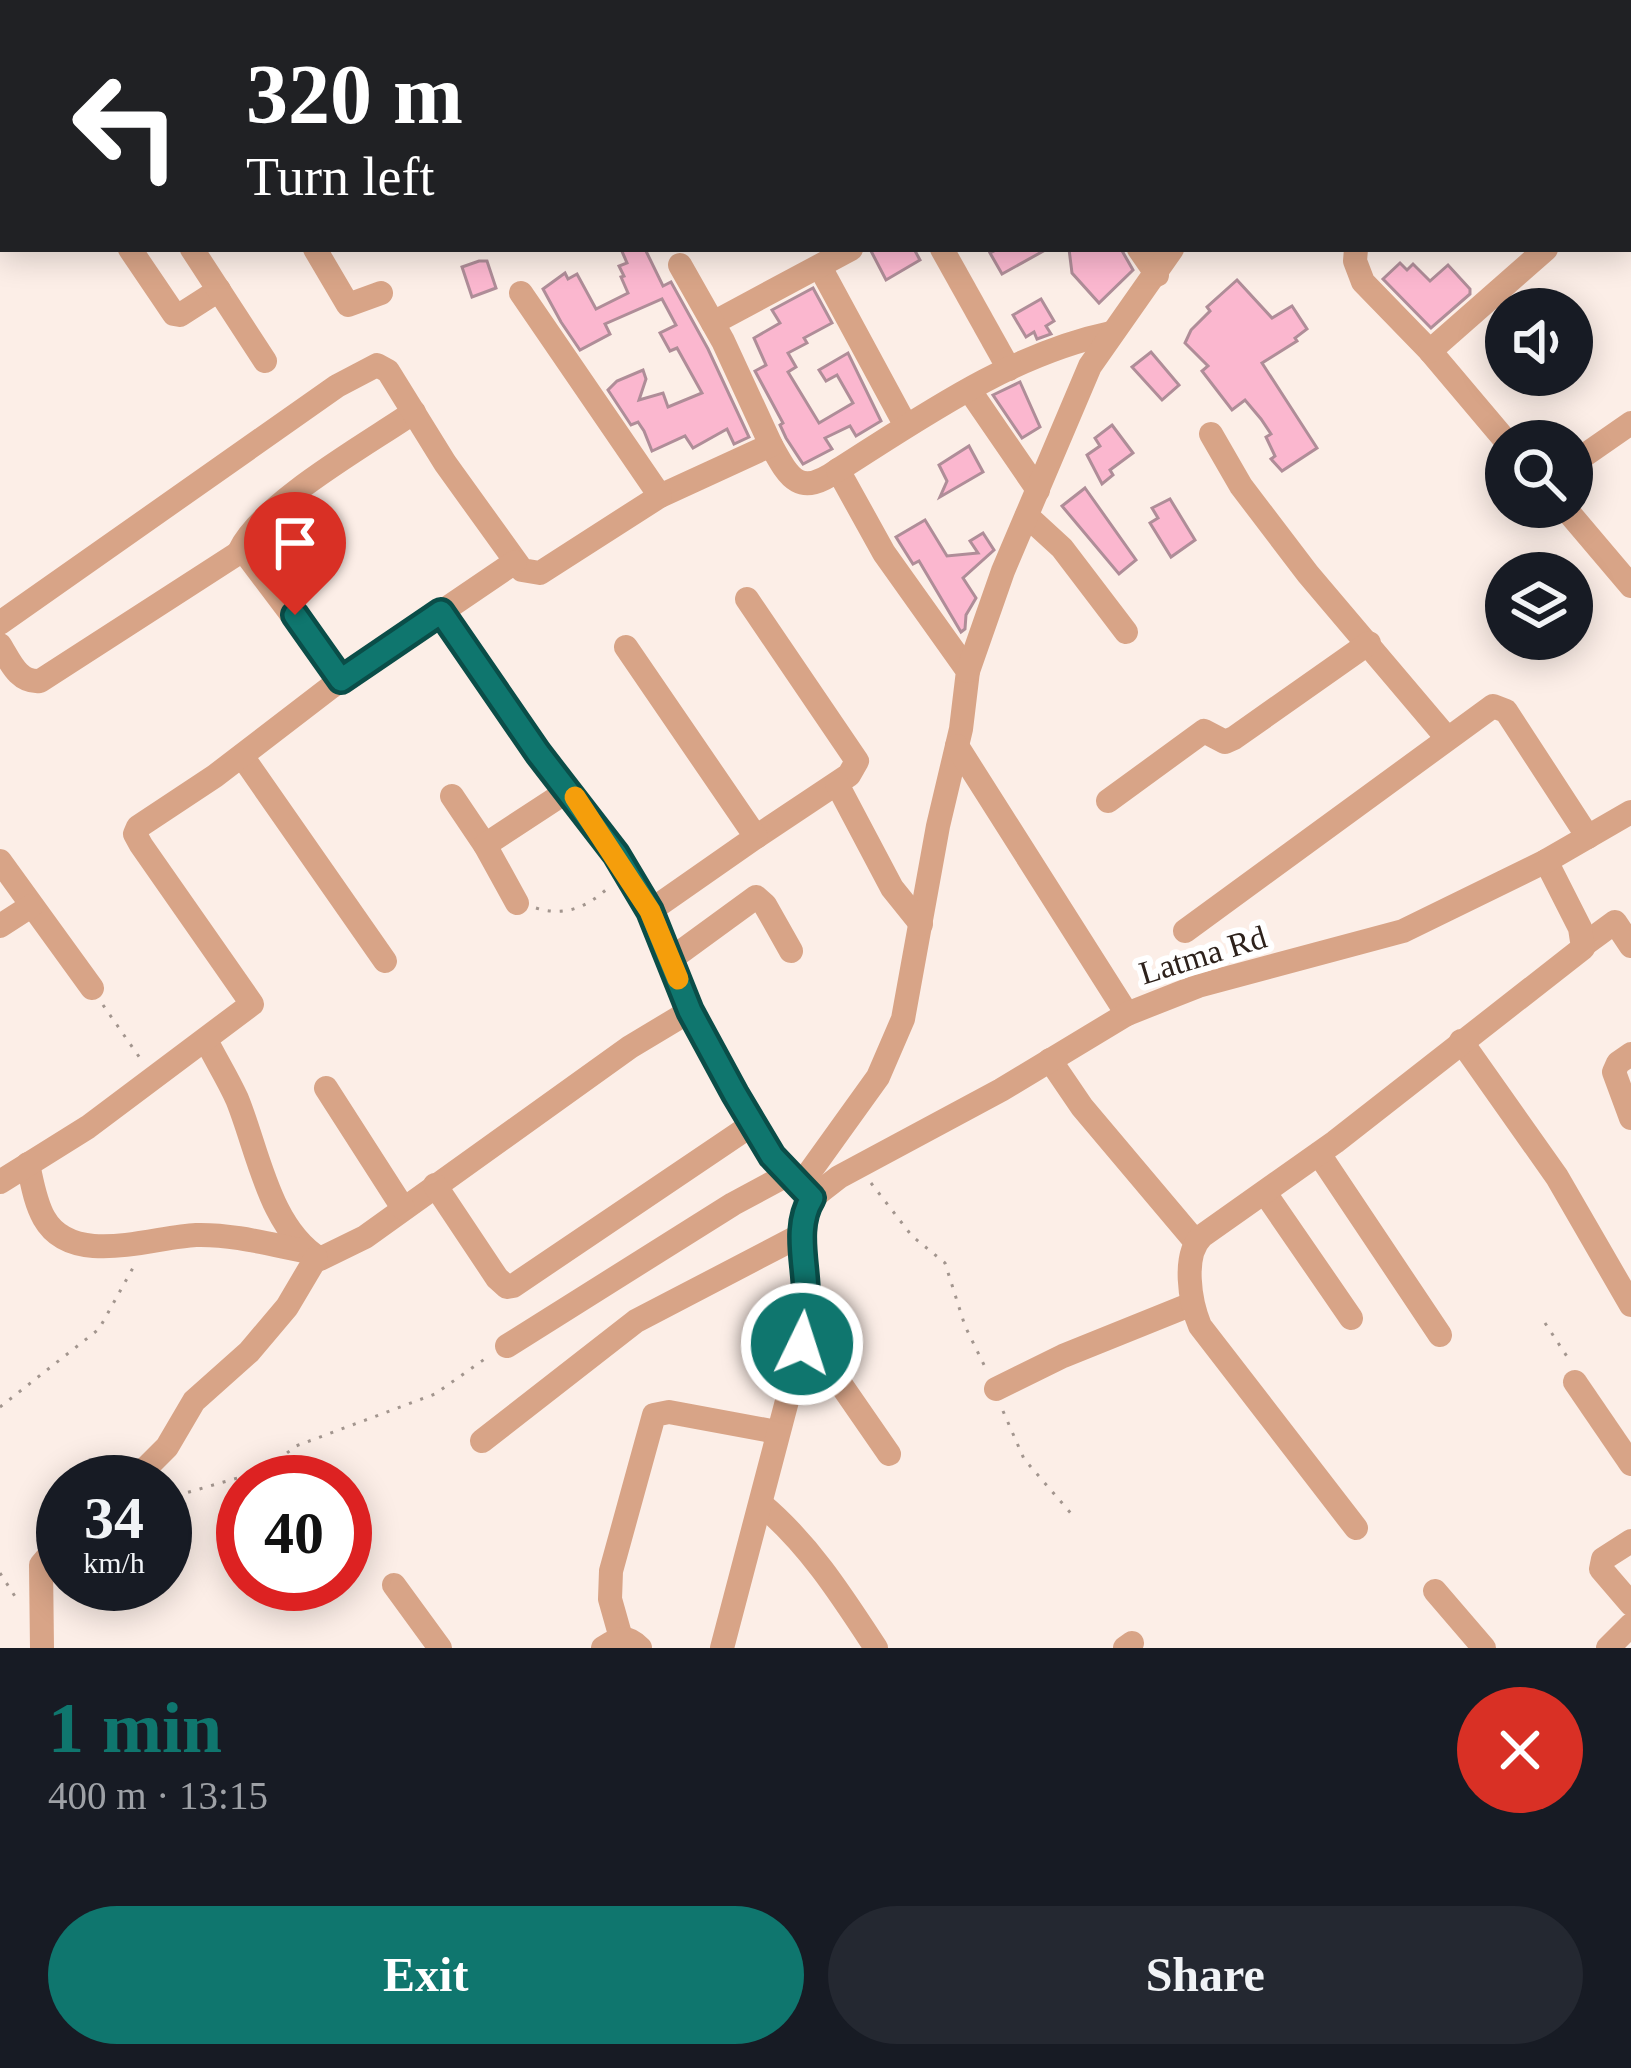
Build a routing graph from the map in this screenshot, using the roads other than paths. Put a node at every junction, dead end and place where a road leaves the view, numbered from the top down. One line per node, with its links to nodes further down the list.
1 (132, 252): 13 (street)
2 (194, 252): 13 (street)
3 (318, 252): 14 (street)
4 (846, 252): 11 (street)
5 (944, 252): 20 (street)
6 (1141, 252): 12 (street)
7 (1170, 252): 12 (street)
8 (1356, 252): 18 (street)
9 (1543, 252): 18 (street)
10 (680, 265): 16 (street)
11 (820, 267): 16 (street); 25 (street)
12 (1157, 275): 17 (street)
13 (219, 290): 19 (street)
14 (381, 293)
15 (521, 293): 31 (street)
16 (713, 323): 27 (street)
17 (1111, 333): 20 (street); 30 (street)
18 (1430, 351): 23 (street)
19 (265, 361)
20 (1009, 368): 21 (street)
21 (970, 391): 25 (street); 30 (street)
22 (414, 412): 34 (street); 35 (street); 39 (street)
23 (1488, 420)
24 (1631, 423): 28 (street)
25 (906, 426): 29 (street)
26 (1211, 434): 41 (street)
27 (771, 445): 29 (street); 31 (street)
28 (1593, 449)
29 (838, 470): 44 (street)
30 (1038, 490): 32 (street)
31 (660, 496): 35 (street)
32 (1028, 516): 40 (street); 44 (street)
33 (1582, 528): 36 (street)
34 (240, 550): 42 (street); 45 (street)
35 (514, 562): 38 (street)
36 (1631, 586)
37 (748, 599): 49 (street)
38 (441, 612): 45 (street); 50 (street)
39 (0, 623)
40 (1126, 632)
41 (1369, 643): 46 (street); 52 (street)
42 (0, 645)
43 (626, 646): 54 (street)
44 (968, 671): 47 (street)
45 (341, 680): 48 (street)
46 (1447, 738): 55 (street); 64 (street)
47 (957, 746): 62 (street); 72 (street)
48 (242, 756): 69 (street); 73 (street)
49 (837, 784): 54 (street); 62 (street)
50 (569, 790): 56 (street); 61 (street)
51 (452, 796): 56 (street)
52 (1108, 801)
53 (1631, 812): 55 (street, Latma Rd)
54 (756, 837): 61 (street)
55 (1588, 837): 58 (street, Latma Rd)
56 (485, 845): 59 (street)
57 (0, 861): 60 (street)
58 (1546, 861): 65 (street); 72 (street, Latma Rd)
59 (517, 902)
60 (32, 906): 63 (street); 70 (street)
61 (650, 911): 68 (street)
62 (921, 924): 84 (street)
63 (0, 926)
64 (1185, 931)
65 (1585, 944): 66 (street); 74 (street)
66 (1631, 946)
67 (790, 951): 68 (street)
68 (671, 959): 71 (street)
69 (385, 961)
70 (92, 988)
71 (690, 1011): 79 (street); 83 (street)
72 (1127, 1014): 76 (street, Latma Rd)
73 (206, 1040): 81 (street); 89 (street)
74 (1461, 1041): 80 (street); 91 (street)
75 (1631, 1054): 78 (street)
76 (1050, 1060): 84 (street, Latma Rd); 88 (street)
77 (326, 1088): 86 (street)
78 (1631, 1118)
79 (753, 1124): 83 (street); 84 (street)
80 (1319, 1154): 85 (street); 93 (street)
81 (28, 1164): 82 (street); 89 (street)
82 (0, 1182)
83 (435, 1185): 86 (street)
84 (799, 1186): 87 (street); 94 (street, Latma Rd)
85 (1265, 1193): 88 (street); 92 (street)
86 (403, 1208): 89 (street)
87 (801, 1234): 95 (street); 99 (street)
88 (1195, 1241): 90 (street)
89 (313, 1255): 101 (street)
90 (1192, 1304): 97 (street); 104 (street)
91 (1631, 1305)
92 (1352, 1318)
93 (1440, 1335)
94 (507, 1346)
95 (801, 1347): 98 (street); 100 (street)
96 (1575, 1382): 102 (street)
97 (996, 1389)
98 (777, 1432): 103 (street); 111 (street)
99 (482, 1441)
100 (889, 1454)
101 (159, 1455)
102 (1631, 1463)
103 (761, 1504): 114 (street); 115 (street)
104 (1357, 1528)
105 (1631, 1540): 108 (street)
106 (394, 1585): 113 (street)
107 (1435, 1591): 116 (street)
108 (1631, 1604)
109 (42, 1611): 112 (street)
110 (1631, 1625): 117 (street)
111 (622, 1644)
112 (43, 1648)
113 (440, 1648)
114 (722, 1648)
115 (877, 1648)
116 (1484, 1648)
117 (1608, 1648)

